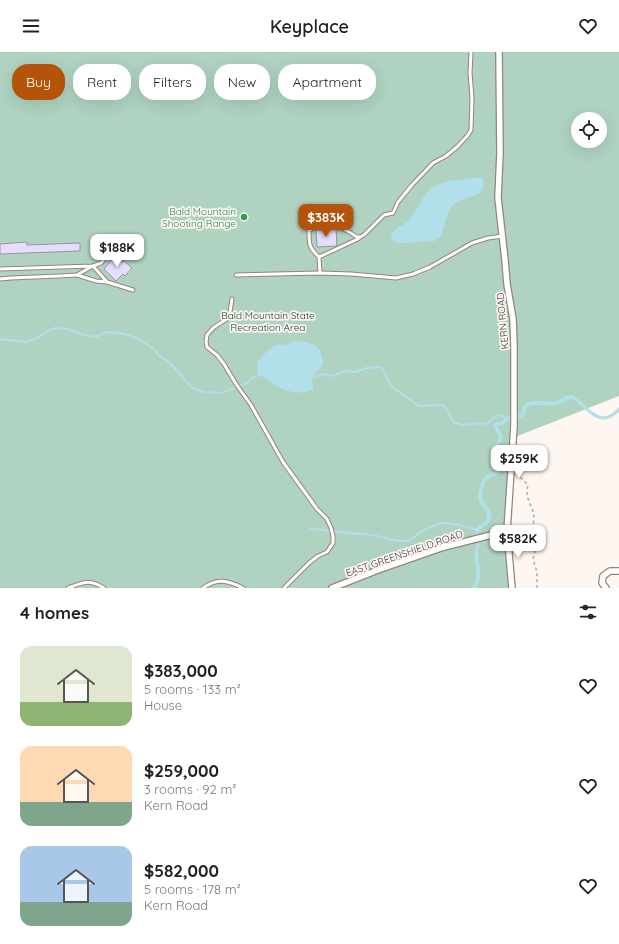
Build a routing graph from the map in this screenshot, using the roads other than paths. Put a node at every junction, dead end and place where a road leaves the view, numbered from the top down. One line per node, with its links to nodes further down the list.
1 (471, 52): 4 (lane)
2 (499, 52): 3 (street, KERN ROAD)
3 (503, 236): 9 (lane); 16 (street, KERN ROAD)
4 (360, 237): 6 (lane); 6 (lane)
5 (115, 248): 7 (lane)
6 (319, 257): 9 (lane)
7 (93, 266): 8 (lane); 10 (lane); 13 (lane)
8 (0, 269)
9 (320, 273): 11 (lane)
10 (77, 274): 12 (lane); 13 (lane)
11 (236, 275)
12 (0, 279)
13 (107, 282): 14 (lane)
14 (132, 290)
15 (232, 300): 22 (lane)
16 (506, 531): 23 (street, EAST GREENSHIELD ROAD); 24 (street, KERN ROAD)
17 (619, 571): 25 (street)
18 (68, 588): 19 (lane)
19 (104, 588)
20 (202, 588): 21 (lane)
21 (242, 588)
22 (284, 588)
23 (332, 588)
24 (512, 588)
25 (606, 588)

